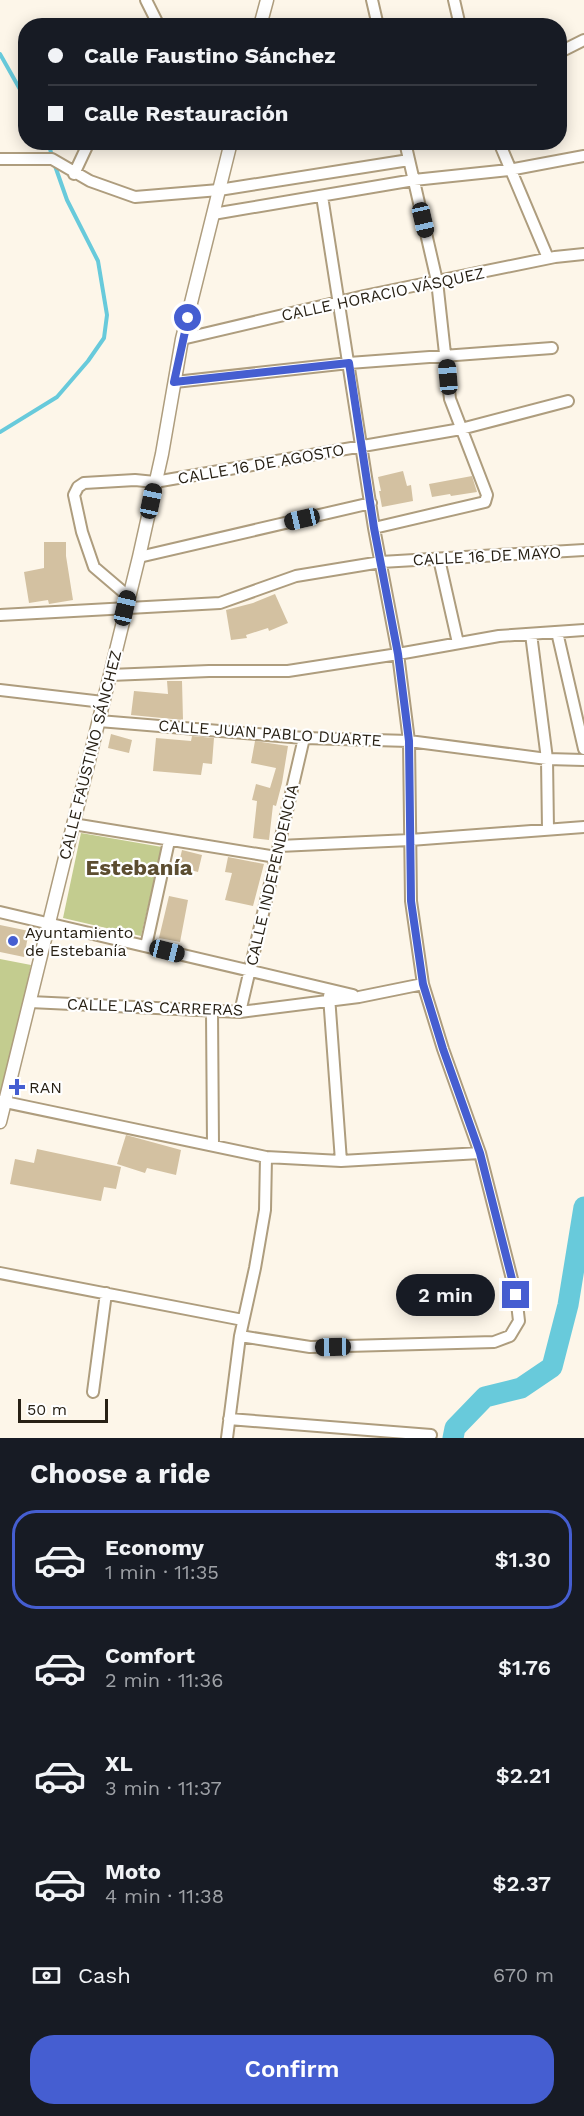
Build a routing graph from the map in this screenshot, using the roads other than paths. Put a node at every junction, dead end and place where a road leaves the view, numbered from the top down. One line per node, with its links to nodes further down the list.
1 (146, 0): 5 (street)
2 (267, 0): 6 (street)
3 (372, 0): 7 (street)
4 (454, 0): 8 (street)
5 (155, 18)
6 (262, 18)
7 (376, 18)
8 (458, 18)
9 (584, 28): 10 (street)
10 (582, 41): 11 (street)
11 (567, 48)
12 (85, 150): 20 (street)
13 (229, 150): 22 (street, CALLE FAUSTINO SÁNCHEZ)
14 (407, 150): 18 (street)
15 (502, 150): 19 (street)
16 (584, 156): 19 (street)
17 (0, 159): 20 (street)
18 (409, 160): 21 (street); 22 (street)
19 (509, 170): 21 (street); 26 (street)
20 (74, 174): 22 (street)
21 (414, 180): 23 (street); 27 (street)
22 (219, 190): 24 (street, CALLE FAUSTINO SÁNCHEZ)
23 (322, 196): 24 (street); 28 (street)
24 (213, 214): 29 (street, CALLE FAUSTINO SÁNCHEZ)
25 (584, 254): 26 (street, CALLE HORACIO VÁSQUEZ)
26 (548, 258): 27 (street, CALLE HORACIO VÁSQUEZ)
27 (437, 281): 28 (street, CALLE HORACIO VÁSQUEZ); 31 (street)
28 (339, 302): 29 (street, CALLE HORACIO VÁSQUEZ); 32 (street)
29 (182, 339): 33 (street, CALLE FAUSTINO SÁNCHEZ)
30 (552, 348): 31 (street)
31 (446, 355): 32 (street); 35 (street)
32 (349, 363): 33 (street); 36 (street)
33 (174, 382): 37 (street, CALLE FAUSTINO SÁNCHEZ)
34 (567, 401): 35 (street, CALLE 16 DE AGOSTO)
35 (461, 429): 36 (street, CALLE 16 DE AGOSTO); 39 (street)
36 (362, 446): 37 (street, CALLE 16 DE AGOSTO); 38 (street)
37 (155, 482): 41 (street, CALLE FAUSTINO SÁNCHEZ); 44 (street, CALLE 16 DE AGOSTO)
38 (371, 503): 39 (street); 41 (street)
39 (374, 528): 43 (street)
40 (584, 550): 42 (street, CALLE 16 DE MAYO)
41 (139, 557): 44 (street, CALLE FAUSTINO SÁNCHEZ)
42 (439, 559): 43 (street, CALLE 16 DE MAYO); 49 (street)
43 (381, 562): 44 (street, CALLE 16 DE MAYO); 50 (street)
44 (127, 602): 45 (street, CALLE 16 DE MAYO); 51 (street, CALLE FAUSTINO SÁNCHEZ)
45 (0, 615)
46 (584, 630): 47 (street)
47 (557, 632): 48 (street); 57 (street)
48 (531, 634): 49 (street); 58 (street)
49 (458, 643): 50 (street)
50 (398, 654): 51 (street); 56 (street)
51 (110, 675): 53 (street, CALLE FAUSTINO SÁNCHEZ)
52 (0, 690): 53 (street)
53 (103, 702): 54 (street, CALLE FAUSTINO SÁNCHEZ)
54 (99, 721): 55 (street, CALLE JUAN PABLO DUARTE); 60 (street, CALLE FAUSTINO SÁNCHEZ)
55 (304, 738): 56 (street, CALLE JUAN PABLO DUARTE); 65 (street, CALLE INDEPENDENCIA)
56 (409, 741): 58 (street, CALLE JUAN PABLO DUARTE); 63 (street)
57 (584, 749)
58 (547, 759): 59 (street, CALLE JUAN PABLO DUARTE); 62 (street)
59 (584, 760)
60 (73, 824): 64 (street); 67 (street, CALLE FAUSTINO SÁNCHEZ)
61 (584, 827): 62 (street)
62 (548, 829): 63 (street)
63 (410, 840): 65 (street); 70 (street)
64 (169, 841): 65 (street); 68 (street)
65 (278, 852): 69 (street, CALLE INDEPENDENCIA)
66 (0, 912): 67 (street)
67 (49, 923): 68 (street); 72 (street, CALLE FAUSTINO SÁNCHEZ)
68 (146, 946): 69 (street)
69 (249, 971): 71 (street); 74 (street, CALLE INDEPENDENCIA)
70 (423, 984): 71 (street); 78 (street)
71 (329, 995): 74 (street, CALLE LAS CARRERAS); 80 (street)
72 (30, 1002): 73 (street, CALLE LAS CARRERAS); 75 (street, CALLE FAUSTINO SÁNCHEZ)
73 (212, 1011): 74 (street, CALLE LAS CARRERAS); 77 (street)
74 (240, 1012)
75 (2, 1102): 76 (street, CALLE FAUSTINO SÁNCHEZ); 77 (street)
76 (0, 1122)
77 (213, 1145): 79 (street)
78 (480, 1153): 80 (street); 84 (street)
79 (266, 1157): 80 (street); 83 (street)
80 (341, 1161)
81 (0, 1273): 82 (street)
82 (106, 1293): 83 (street); 85 (street)
83 (243, 1320): 84 (street)
84 (240, 1336): 86 (street)
85 (93, 1392)
86 (229, 1419): 87 (street); 89 (street)
87 (376, 1435): 88 (street)
88 (430, 1435)
89 (226, 1438)

